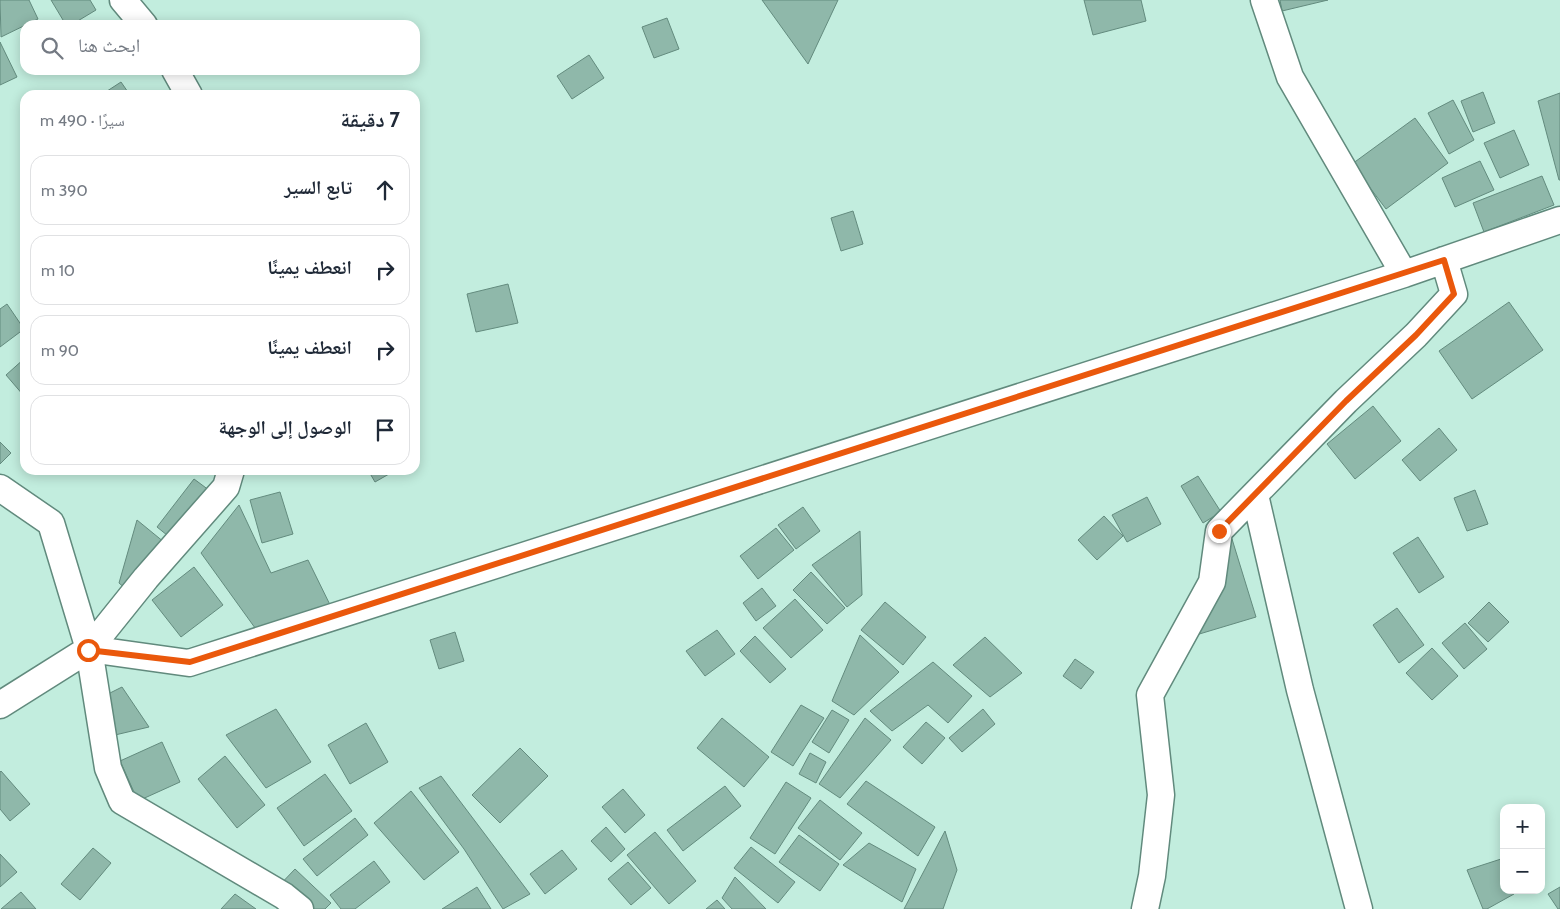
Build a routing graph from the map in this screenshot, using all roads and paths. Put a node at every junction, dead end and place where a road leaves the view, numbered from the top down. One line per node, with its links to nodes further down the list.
1 (123, 0): 3 (street)
2 (1264, 0): 8 (street)
3 (140, 20)
4 (178, 75): 5 (street)
5 (186, 90)
6 (1560, 220): 7 (street)
7 (1444, 260): 8 (street); 11 (street)
8 (1404, 274): 12 (street)
9 (230, 475): 12 (street)
10 (0, 488): 12 (street)
11 (1255, 495): 15 (street); 16 (street)
12 (88, 650): 13 (street); 14 (street)
13 (0, 705)
14 (300, 909)
15 (1145, 909)
16 (1359, 909)

